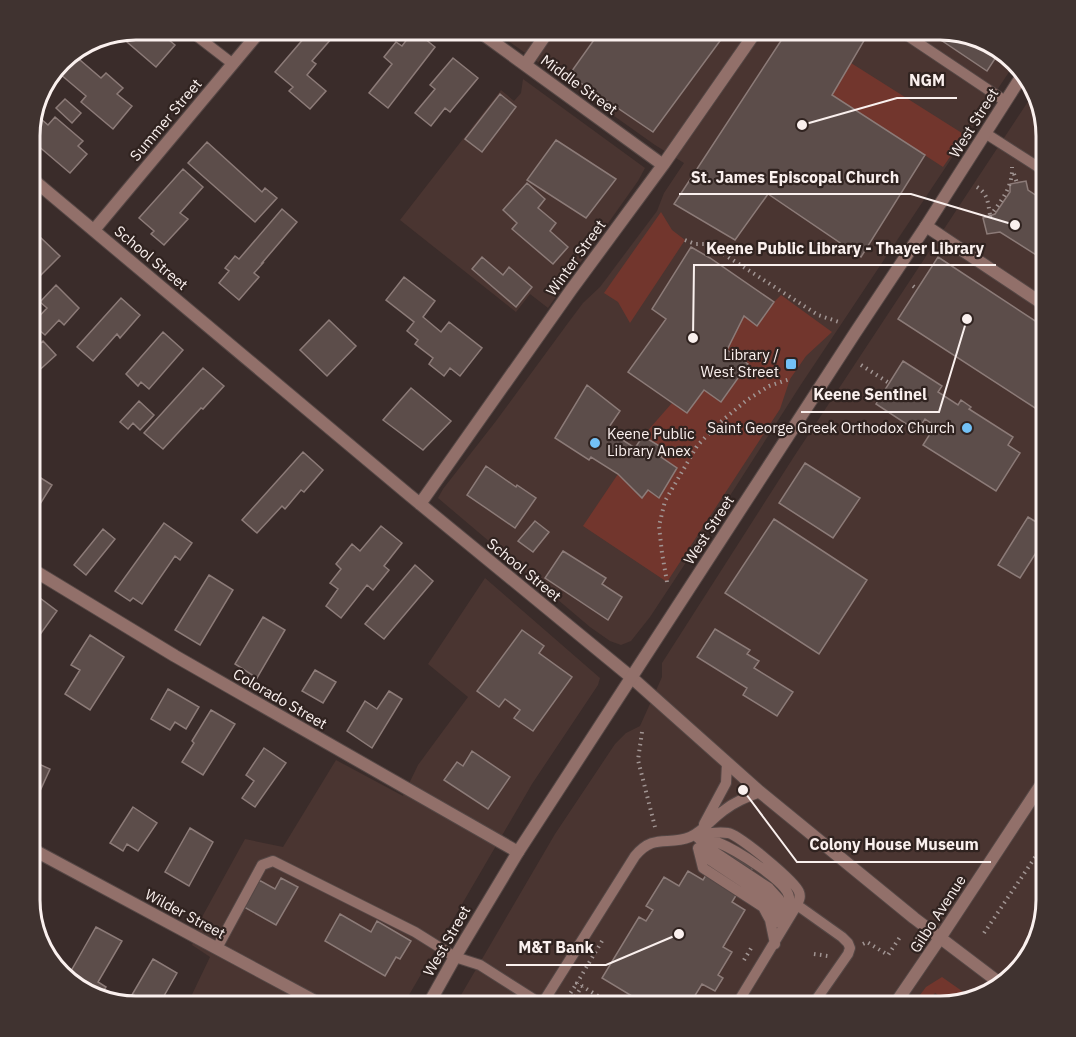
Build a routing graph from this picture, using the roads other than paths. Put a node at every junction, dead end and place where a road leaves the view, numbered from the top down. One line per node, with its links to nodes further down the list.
1 (203, 41): 7 (lane)
2 (252, 41): 7 (street, Summer Street)
3 (492, 41): 8 (street, Middle Street)
4 (541, 41): 8 (street)
5 (749, 41): 12 (street, Winter Street)
6 (915, 41): 10 (lane)
7 (233, 64): 16 (street, Summer Street)
8 (525, 65): 12 (street, Middle Street)
9 (1018, 81): 10 (street, West Street)
10 (1005, 101): 11 (street, West Street)
11 (985, 133): 13 (lane); 15 (street, West Street)
12 (663, 165): 18 (street, Winter Street)
13 (1036, 166)
14 (41, 186): 16 (street, School Street)
15 (926, 226): 17 (street); 20 (street, West Street)
16 (94, 230): 18 (street, School Street)
17 (1036, 299)
18 (420, 504): 20 (street, School Street)
19 (41, 575): 25 (street, Colorado Street)
20 (631, 676): 21 (street, School Street); 25 (street, West Street)
21 (728, 763): 22 (street, School Street); 24 (lane)
22 (760, 792): 24 (lane); 28 (street, School Street)
23 (1036, 792): 28 (street, Gilbo Avenue)
24 (698, 832): 27 (lane); 29 (lane); 29 (lane); 36 (lane)
25 (518, 852): 31 (street, West Street)
26 (41, 854): 30 (street, Wilder Street)
27 (797, 905): 29 (lane); 38 (lane)
28 (940, 938): 32 (street, School Street); 39 (street, Gilbo Avenue)
29 (775, 944): 37 (lane)
30 (216, 948): 31 (lane); 33 (street, Wilder Street)
31 (454, 957): 34 (street, West Street); 35 (lane)
32 (995, 979)
33 (305, 996)
34 (433, 996)
35 (528, 996)
36 (550, 996)
37 (742, 996)
38 (819, 996)
39 (900, 996)

